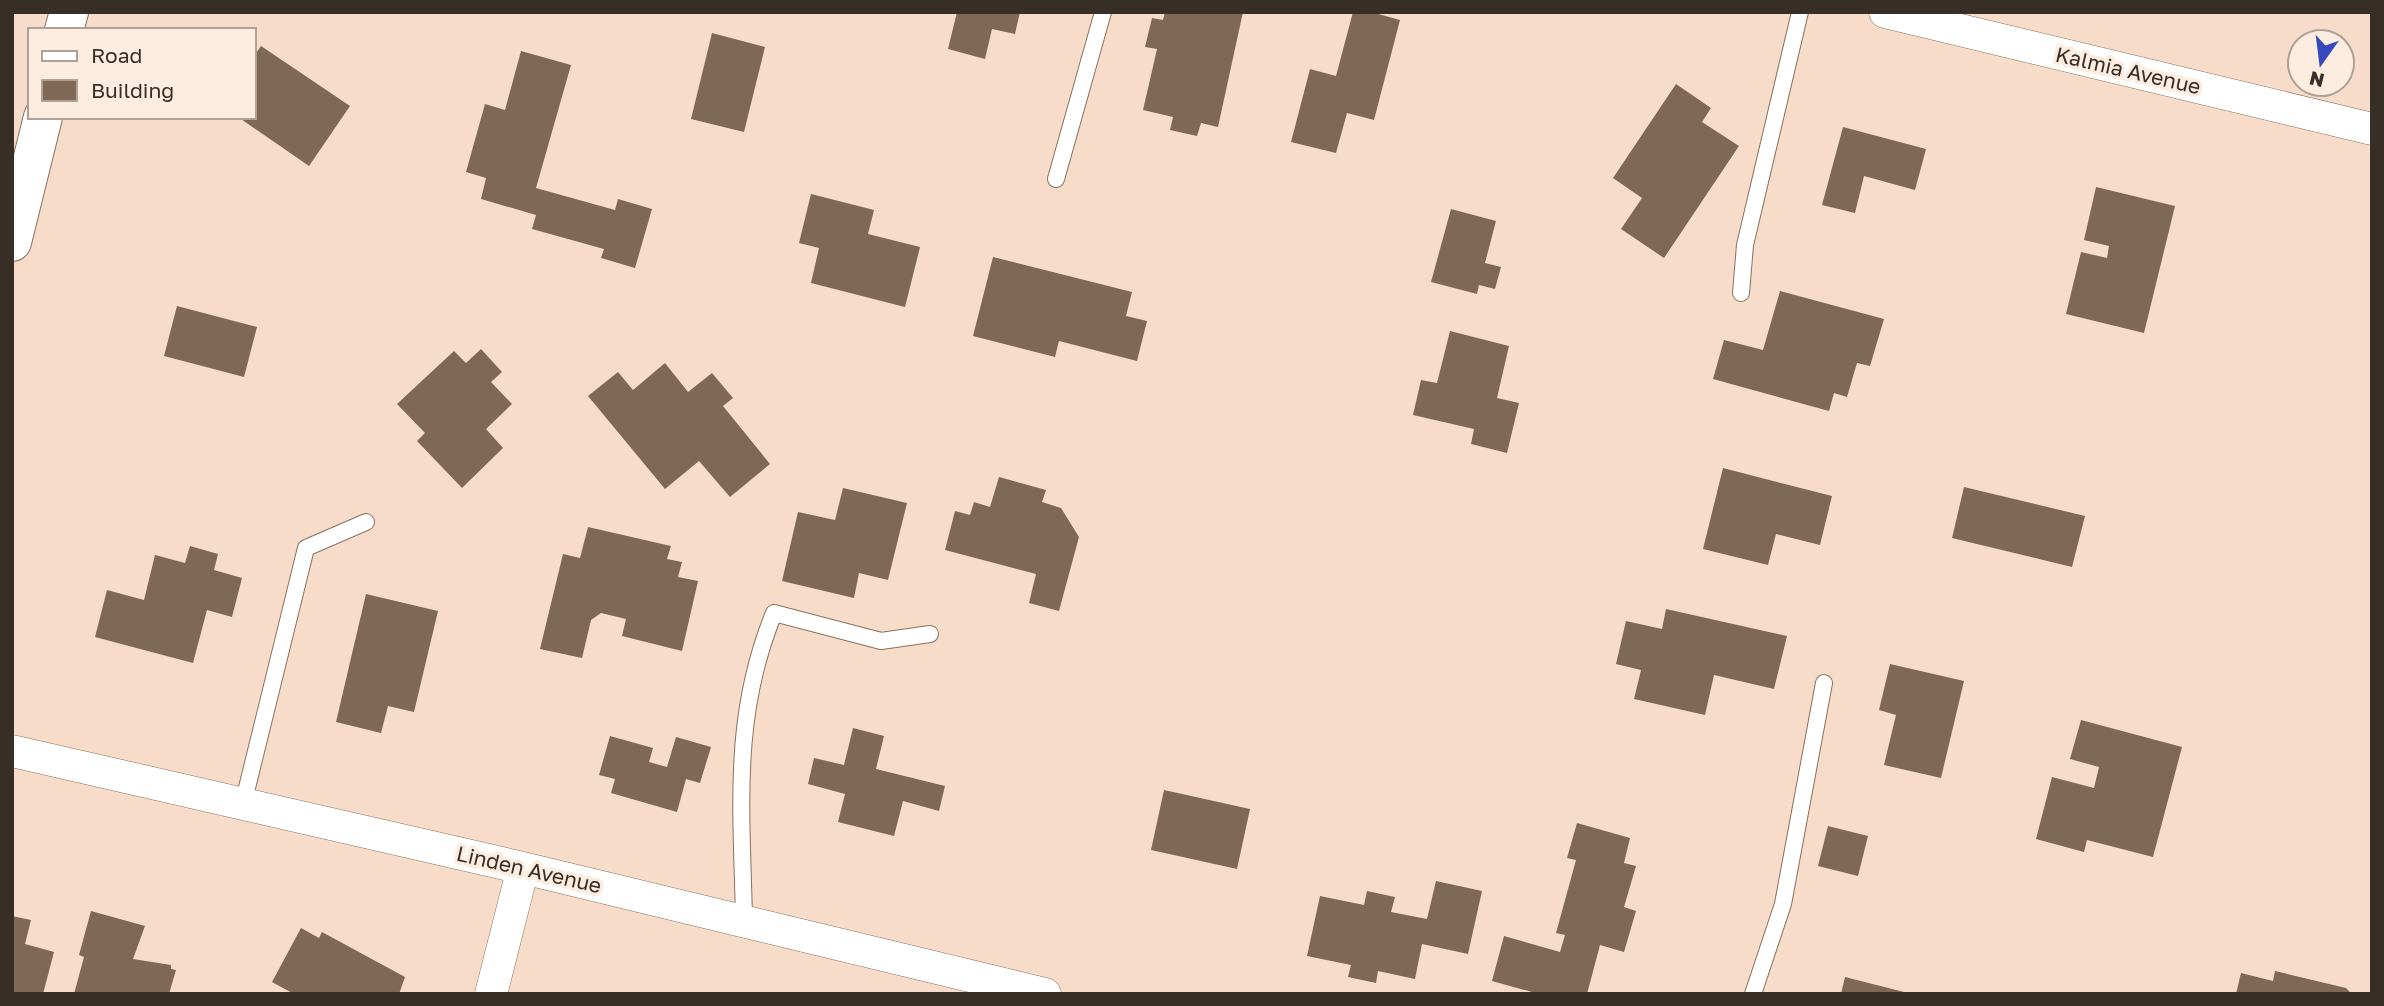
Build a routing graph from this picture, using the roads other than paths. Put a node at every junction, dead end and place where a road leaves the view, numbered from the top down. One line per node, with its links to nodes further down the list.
1 (1103, 12): 6 (lane)
2 (1800, 12): 8 (lane)
3 (1885, 12): 4 (street, Kalmia Avenue)
4 (2372, 129)
5 (34, 136): 7 (main road)
6 (1056, 179)
7 (12, 242)
8 (1741, 293)
9 (366, 522): 13 (lane)
10 (930, 634): 15 (lane)
11 (1824, 683): 18 (lane)
12 (12, 751): 13 (street, Linden Avenue)
13 (243, 804): 14 (street, Linden Avenue)
14 (523, 868): 15 (street, Linden Avenue); 16 (street)
15 (744, 921): 17 (street, Linden Avenue)
16 (491, 994)
17 (1045, 994)
18 (1753, 994)

